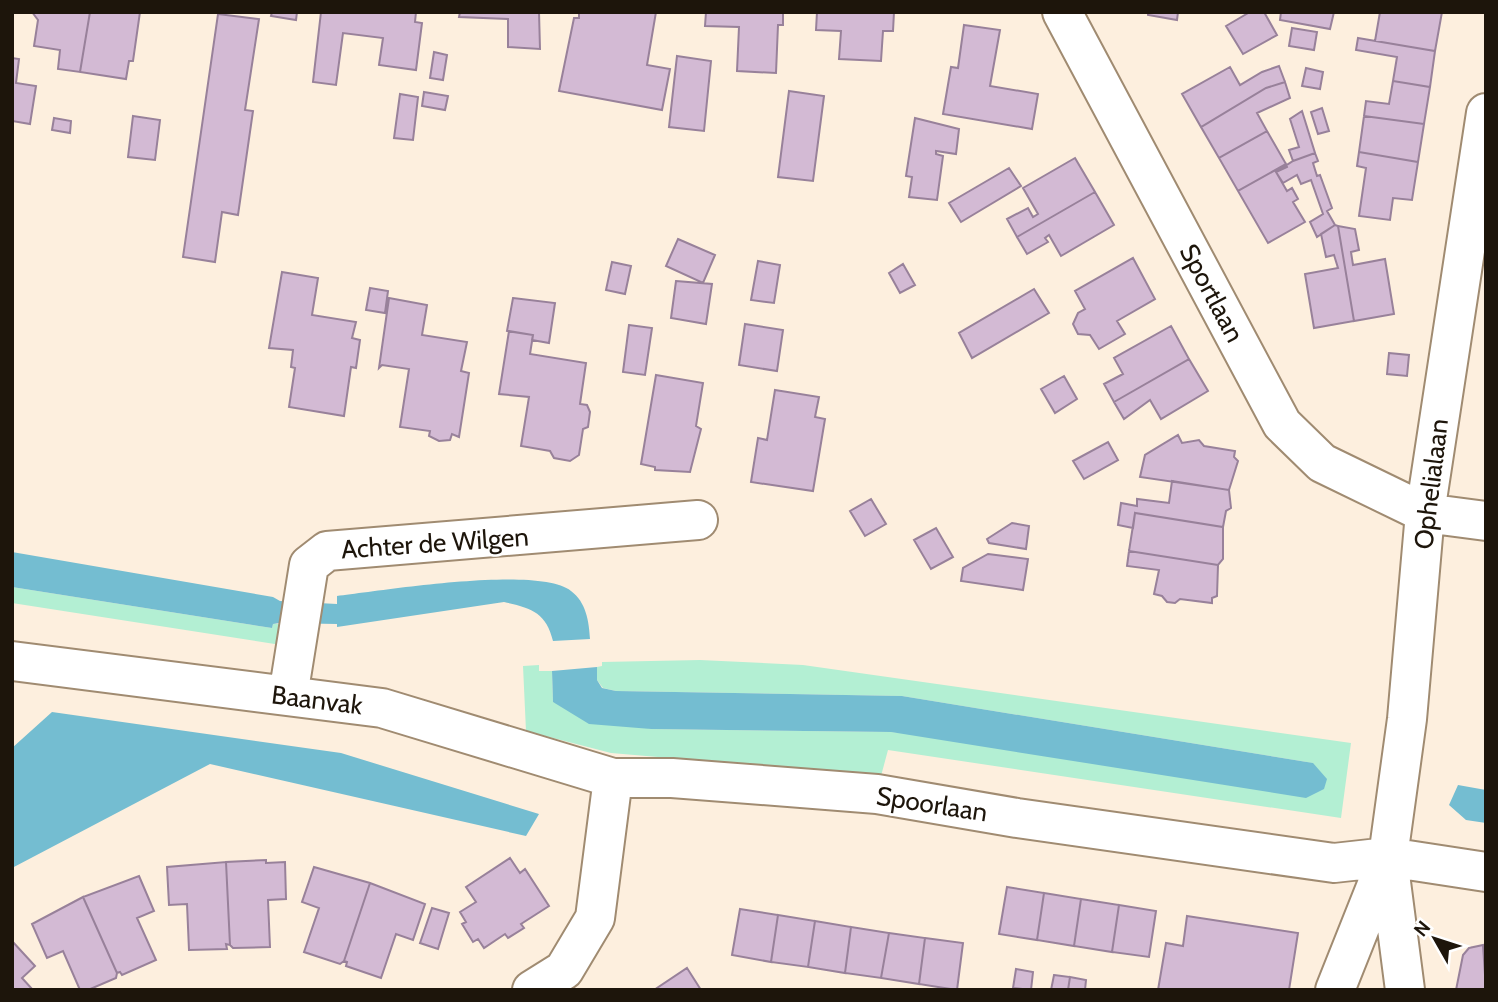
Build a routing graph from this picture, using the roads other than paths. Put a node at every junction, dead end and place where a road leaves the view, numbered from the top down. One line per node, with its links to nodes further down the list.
1 (1062, 12): 3 (street, Sportlaan)
2 (1486, 113): 3 (street, Ophelialaan)
3 (1425, 513): 5 (street, Sportlaan); 9 (street, Ophelialaan)
4 (698, 520): 7 (street, Achter de Wilgen)
5 (1486, 521)
6 (12, 661): 7 (street, Baanvak)
7 (288, 696): 8 (street, Baanvak)
8 (613, 778): 9 (street, Spoorlaan); 11 (street)
9 (1388, 857): 10 (street, Spoorlaan); 12 (street, Ophelialaan); 13 (street, Ophelialaan)
10 (1486, 872)
11 (532, 990)
12 (1335, 990)
13 (1405, 990)

